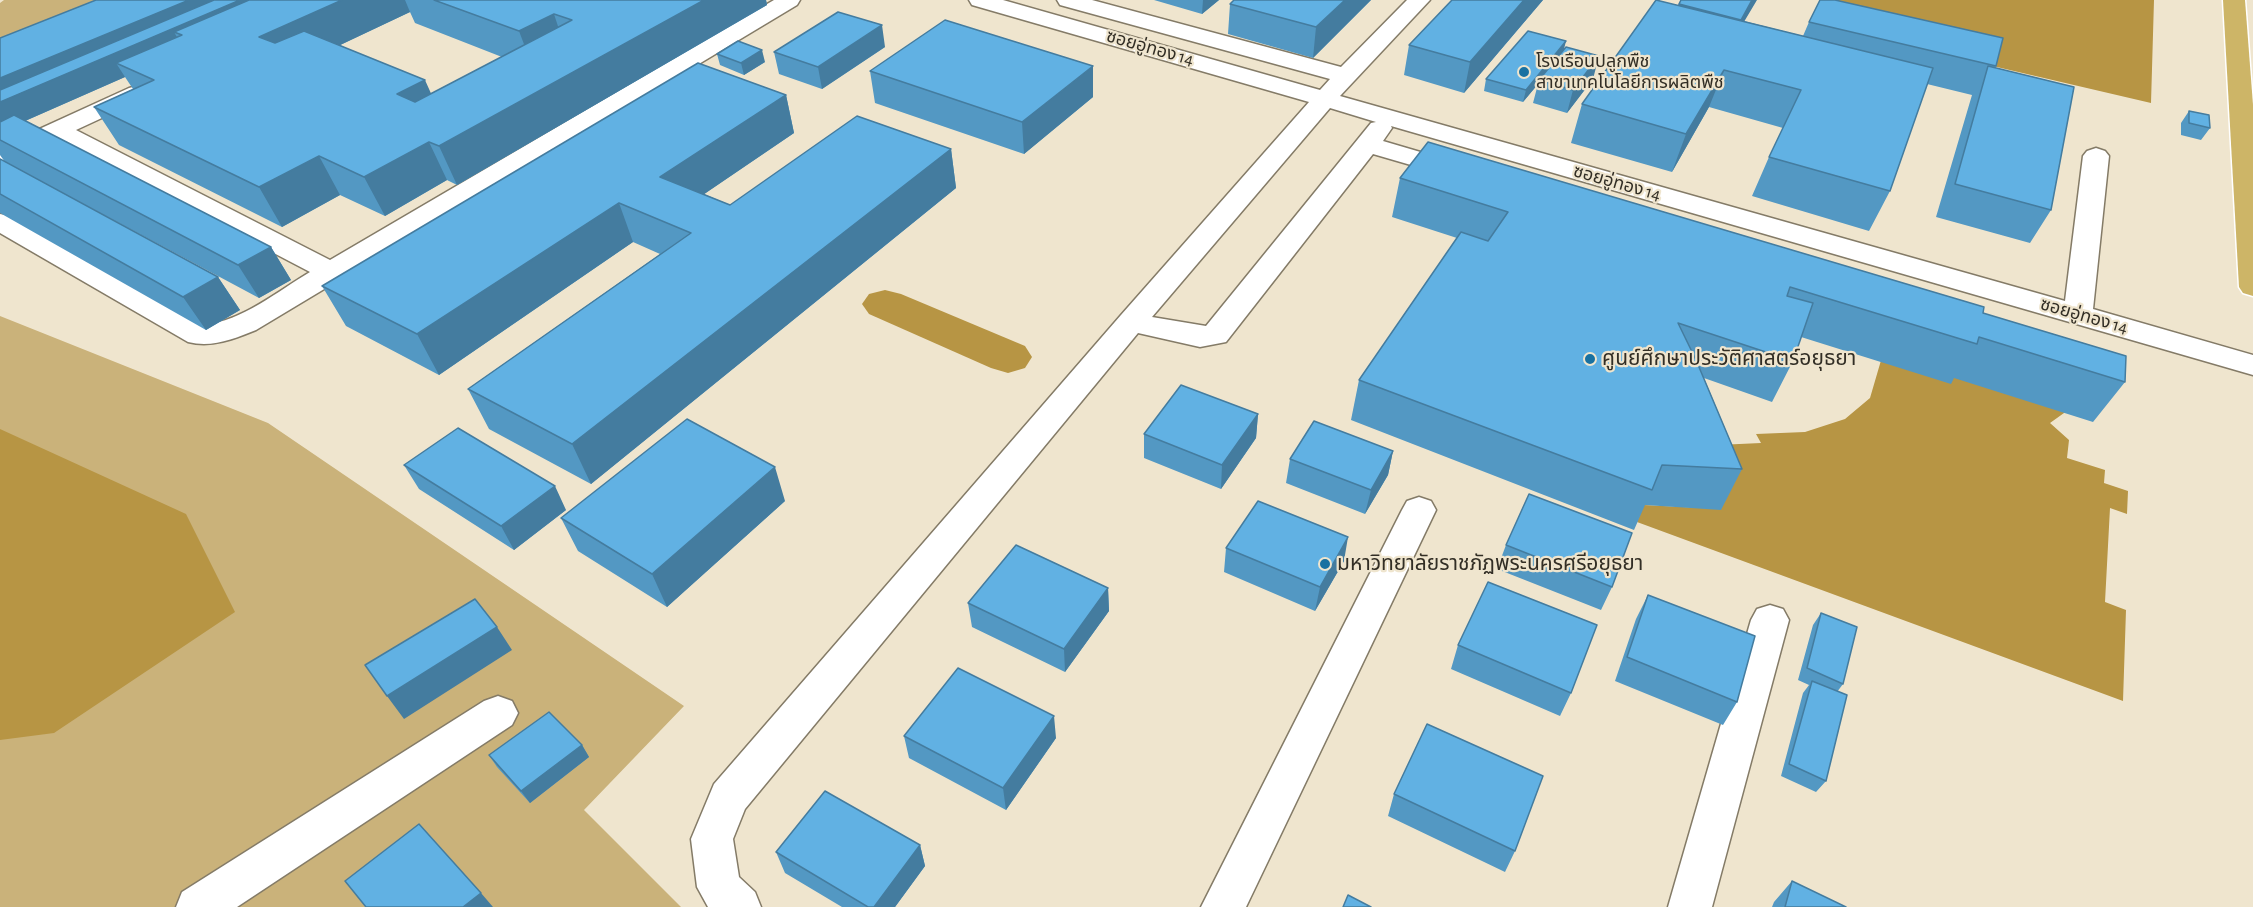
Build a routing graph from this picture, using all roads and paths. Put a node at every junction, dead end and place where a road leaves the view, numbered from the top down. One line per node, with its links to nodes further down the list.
1 (789, 0): 15 (street)
2 (980, 0): 7 (street, ซอยอู่ทอง 14)
3 (1068, 0): 7 (street)
4 (1419, 0): 7 (street)
5 (2234, 0): 16 (main road)
6 (162, 82): 9 (street)
7 (1336, 87): 8 (street, ซอยอู่ทอง 14); 18 (street)
8 (1389, 117): 10 (street); 17 (street, ซอยอู่ทอง 14)
9 (57, 130): 11 (street); 15 (street)
10 (1367, 144): 13 (street); 18 (street)
11 (0, 156)
12 (2096, 156): 17 (street)
13 (1479, 177)
14 (0, 222): 15 (street)
15 (331, 272)
16 (2253, 287)
17 (2078, 315): 19 (street, ซอยอู่ทอง 14)
18 (1131, 322): 24 (street)
19 (2253, 365)
20 (1419, 510): 25 (street)
21 (1770, 620): 26 (street)
22 (498, 713): 23 (street)
23 (198, 907)
24 (739, 907)
25 (1223, 907)
26 (1690, 907)

